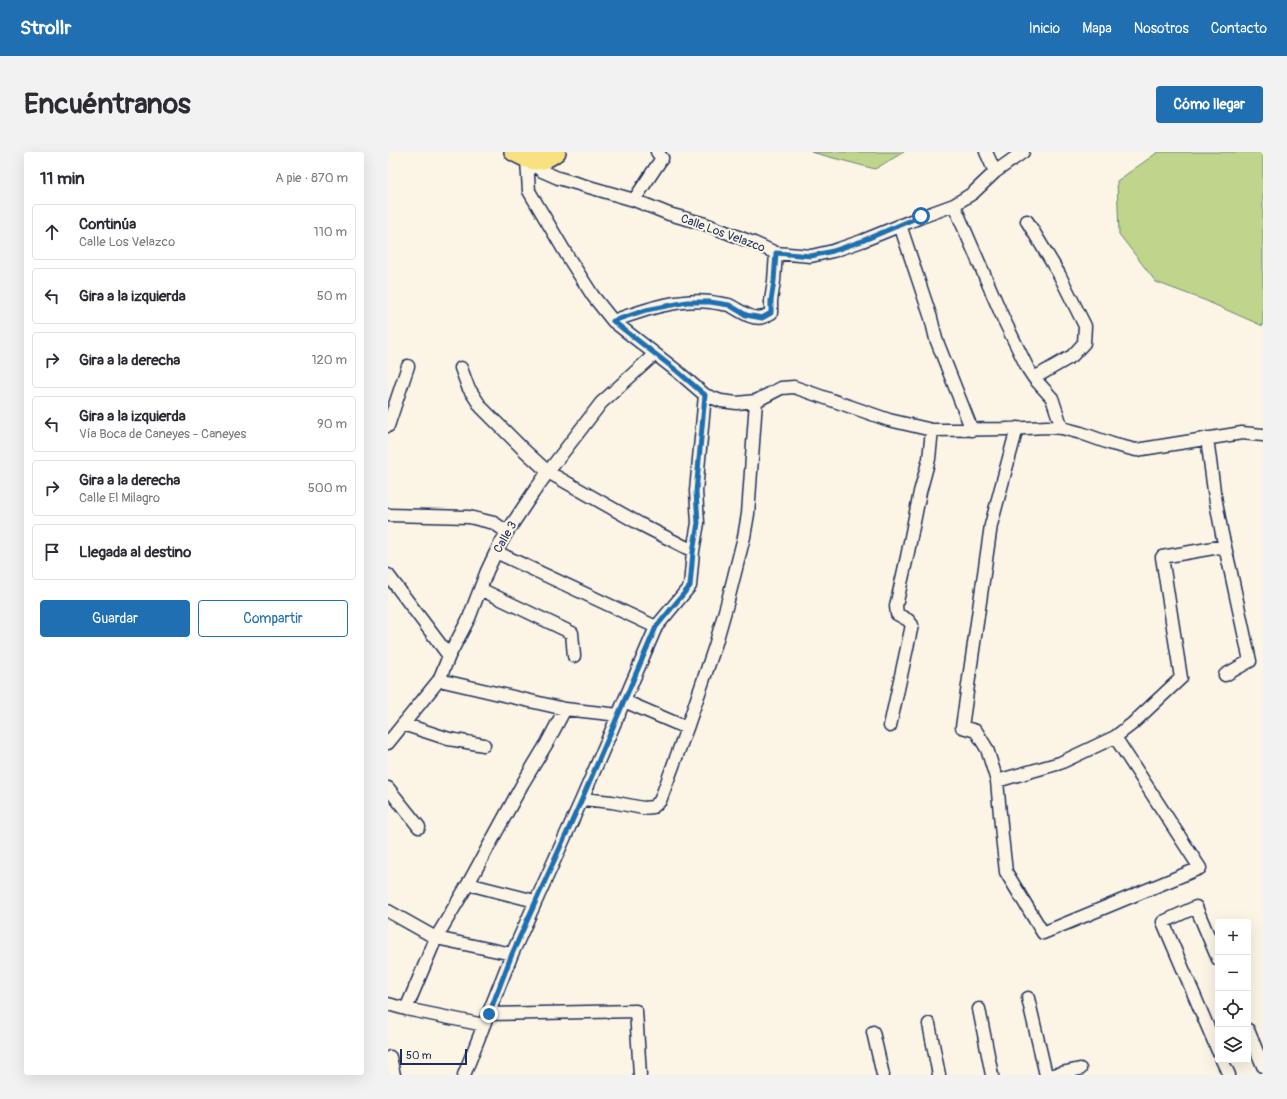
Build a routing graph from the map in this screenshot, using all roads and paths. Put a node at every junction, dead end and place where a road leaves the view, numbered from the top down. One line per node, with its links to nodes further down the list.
1 (557, 152): 5 (highway)
2 (657, 152): 7 (street)
3 (986, 152): 6 (street)
4 (1023, 152): 6 (street, Calle Los Velazco)
5 (520, 156): 7 (street, Calle Los Velazco); 12 (street)
6 (995, 172): 8 (street, Calle Los Velazco)
7 (634, 200): 11 (street, Calle Los Velazco)
8 (954, 205): 10 (street, Calle Los Velazco); 16 (street)
9 (1027, 220): 16 (street)
10 (900, 225): 11 (street, Calle Los Velazco); 23 (street)
11 (776, 253): 12 (street)
12 (613, 321): 13 (street)
13 (655, 354): 17 (street); 26 (street, Calle 3)
14 (408, 366): 19 (street)
15 (461, 368): 26 (street)
16 (1034, 378): 21 (street)
17 (705, 395): 18 (street); 31 (street)
18 (756, 401): 22 (street); 44 (street)
19 (388, 426)
20 (1017, 428): 21 (street); 23 (street); 48 (street)
21 (1062, 428): 25 (street)
22 (932, 430): 23 (street); 43 (street)
23 (972, 430)
24 (1263, 435): 25 (street)
25 (1208, 438): 29 (street)
26 (548, 472): 28 (street, Calle 3); 31 (street)
27 (388, 515): 28 (street)
28 (507, 532): 30 (street, Calle 3)
29 (1224, 546): 37 (street); 45 (street)
30 (496, 552): 33 (street, Calle 3); 34 (street)
31 (693, 552): 34 (street)
32 (388, 575): 35 (street)
33 (480, 589): 35 (street, Calle 3); 36 (street)
34 (656, 627): 39 (street)
35 (450, 656): 38 (street, Calle 3)
36 (574, 656)
37 (1225, 674)
38 (439, 680): 40 (street); 42 (street, Calle 3)
39 (624, 701): 41 (street); 44 (street)
40 (565, 708): 41 (street); 52 (street)
41 (619, 715): 50 (street)
42 (403, 724): 46 (street, Calle 3); 47 (street)
43 (890, 726)
44 (687, 728): 50 (street)
45 (1114, 737): 48 (street); 48 (street)
46 (388, 743)
47 (484, 745)
48 (997, 781)
49 (388, 788): 51 (street)
50 (582, 799): 53 (street)
51 (419, 828)
52 (468, 884): 53 (street); 55 (street)
53 (535, 901): 56 (street)
54 (388, 912): 55 (street)
55 (436, 938): 56 (street); 61 (street)
56 (512, 954): 62 (street)
57 (1217, 955): 66 (street)
58 (1028, 998): 77 (street)
59 (388, 1004): 61 (street)
60 (979, 1009): 76 (street)
61 (406, 1010): 62 (street)
62 (486, 1019): 72 (street); 73 (street)
63 (929, 1024): 75 (street)
64 (874, 1032): 74 (street)
65 (1251, 1037): 69 (street)
66 (1215, 1043)
67 (390, 1056): 71 (street)
68 (1223, 1063): 79 (street)
69 (1263, 1066)
70 (1080, 1069): 78 (street)
71 (394, 1075)
72 (464, 1075)
73 (640, 1075)
74 (883, 1075)
75 (939, 1075)
76 (992, 1075)
77 (1046, 1075)
78 (1052, 1075)
79 (1228, 1075)

